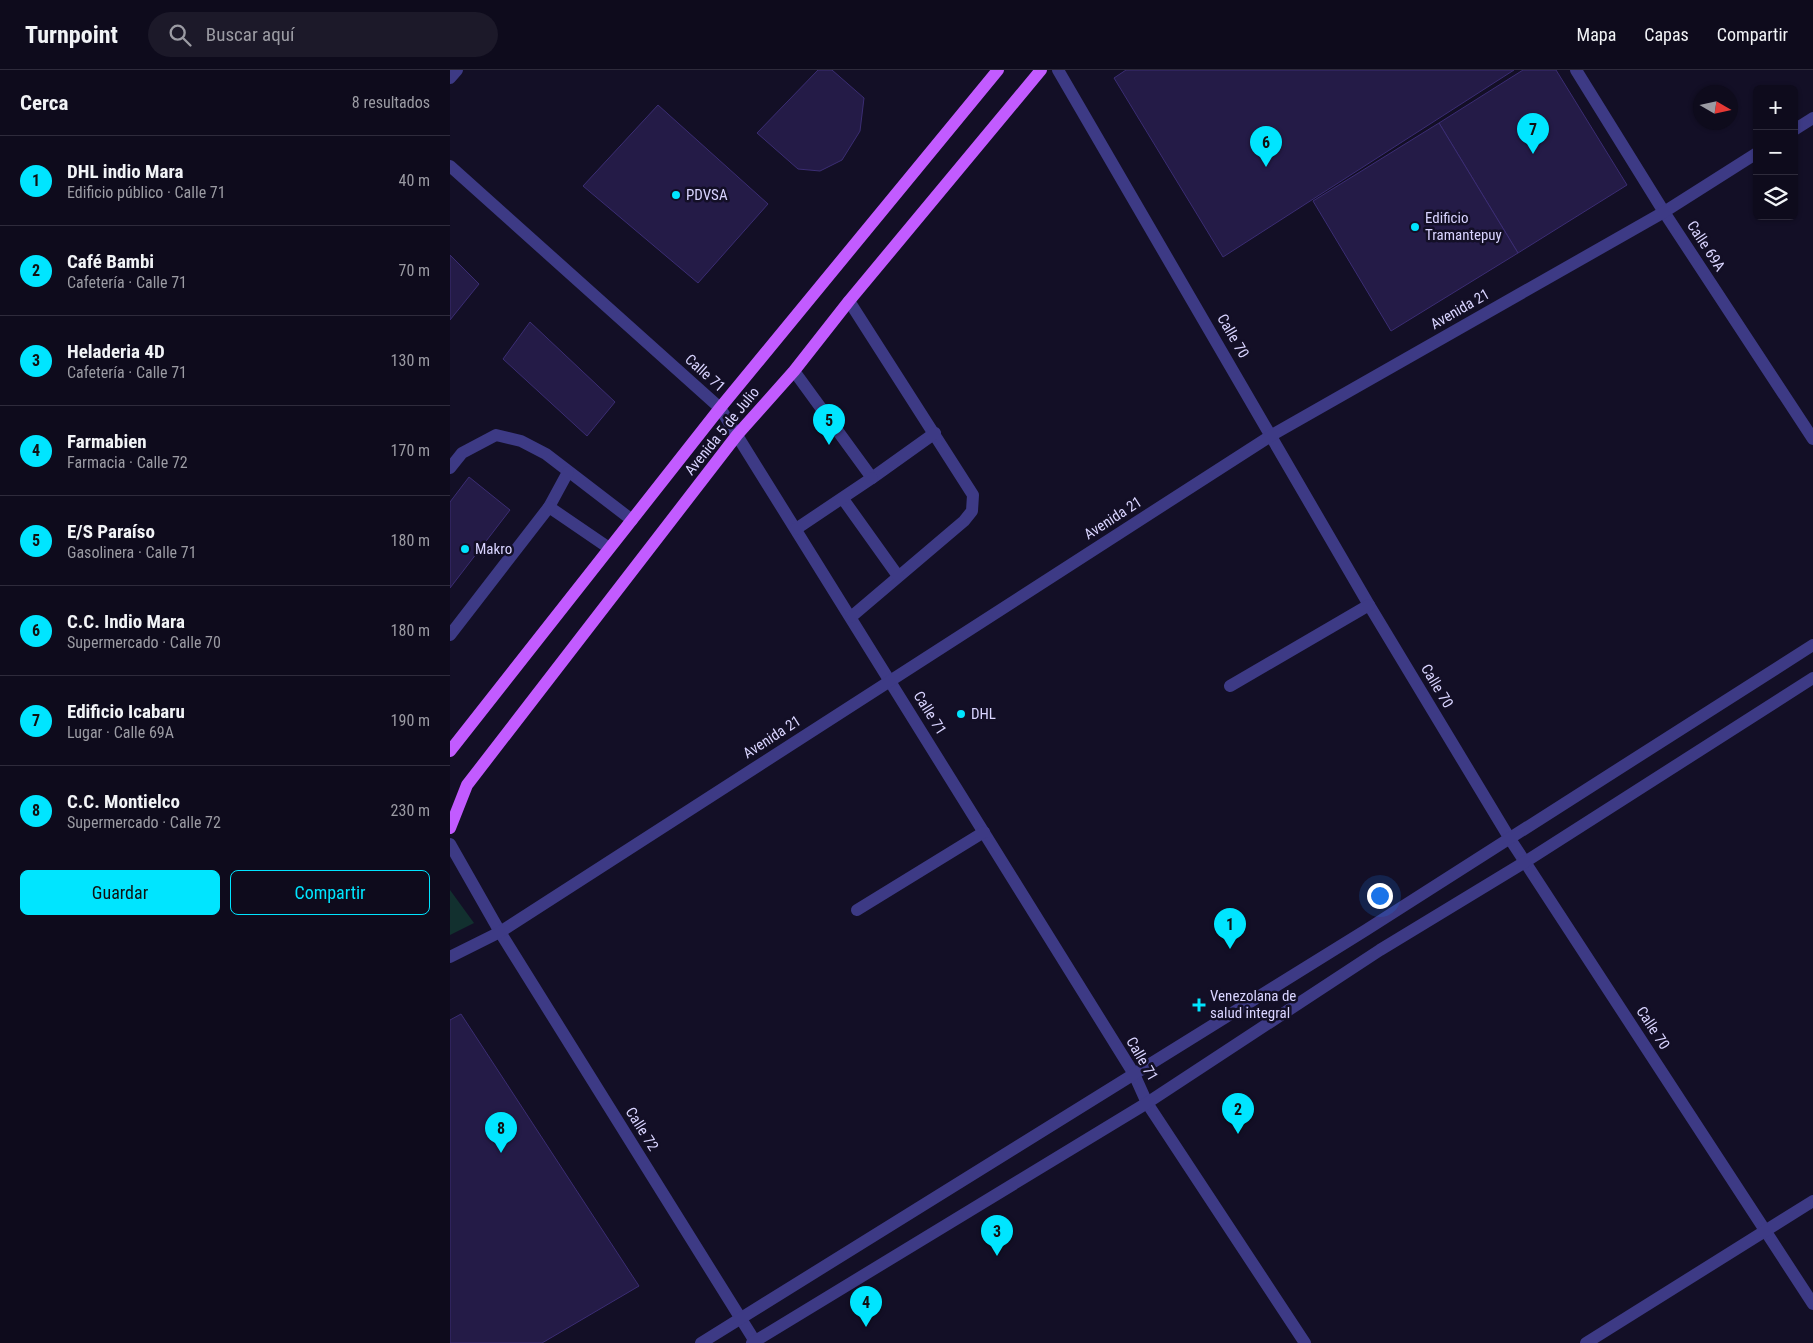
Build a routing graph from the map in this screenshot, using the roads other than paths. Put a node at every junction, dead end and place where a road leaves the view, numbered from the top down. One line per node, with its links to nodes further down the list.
1 (457, 70): 6 (street)
2 (998, 70): 14 (main road, Avenida 5 de Julio)
3 (1041, 70): 12 (main road, Avenida 5 de Julio)
4 (1058, 70): 17 (street, Calle 70)
5 (1576, 70): 11 (street, Calle 69A)
6 (450, 78)
7 (1813, 118): 8 (street)
8 (1798, 127)
9 (1753, 156): 11 (street, Avenida 21)
10 (450, 166): 14 (street, Calle 71)
11 (1664, 212): 17 (street, Avenida 21); 18 (street, Calle 69A)
12 (849, 301): 13 (main road, Avenida 5 de Julio); 15 (street)
13 (794, 371): 16 (main road, Avenida 5 de Julio); 21 (street)
14 (720, 408): 16 (street, Calle 71); 24 (main road, Avenida 5 de Julio)
15 (935, 433): 21 (street); 27 (street)
16 (737, 435): 25 (street, Calle 71); 36 (main road, Avenida 5 de Julio)
17 (1272, 435): 28 (street, Calle 70); 33 (street, Avenida 21)
18 (1813, 439)
19 (450, 468): 20 (street)
20 (568, 472): 23 (street); 24 (street)
21 (872, 478): 22 (street)
22 (843, 499): 25 (street); 27 (street)
23 (550, 507): 26 (street); 30 (street)
24 (632, 520): 26 (main road, Avenida 5 de Julio)
25 (796, 529): 29 (street, Calle 71)
26 (610, 548): 35 (main road, Avenida 5 de Julio)
27 (898, 576): 29 (street)
28 (1369, 605): 34 (street); 38 (street, Calle 70)
29 (851, 617): 33 (street, Calle 71)
30 (450, 635)
31 (1813, 645): 38 (street)
32 (1813, 678): 40 (street)
33 (891, 680): 37 (street, Calle 71); 42 (street, Avenida 21)
34 (1230, 686)
35 (450, 751)
36 (450, 828)
37 (984, 832): 41 (street); 44 (street, Calle 71)
38 (1510, 839): 40 (street, Calle 70); 44 (street)
39 (450, 844): 42 (street, Calle 72)
40 (1525, 862): 45 (street); 47 (street, Calle 70)
41 (857, 910)
42 (500, 932): 43 (street, Avenida 21); 49 (street, Calle 72)
43 (450, 957)
44 (1134, 1074): 45 (street, Calle 71); 49 (street)
45 (1148, 1103): 50 (street); 52 (street, Calle 71)
46 (1813, 1201): 47 (street)
47 (1767, 1232): 48 (street, Calle 70); 53 (street)
48 (1813, 1304)
49 (741, 1317): 50 (street, Calle 72); 51 (street)
50 (754, 1342)
51 (701, 1343)
52 (1305, 1343)
53 (1586, 1343)

